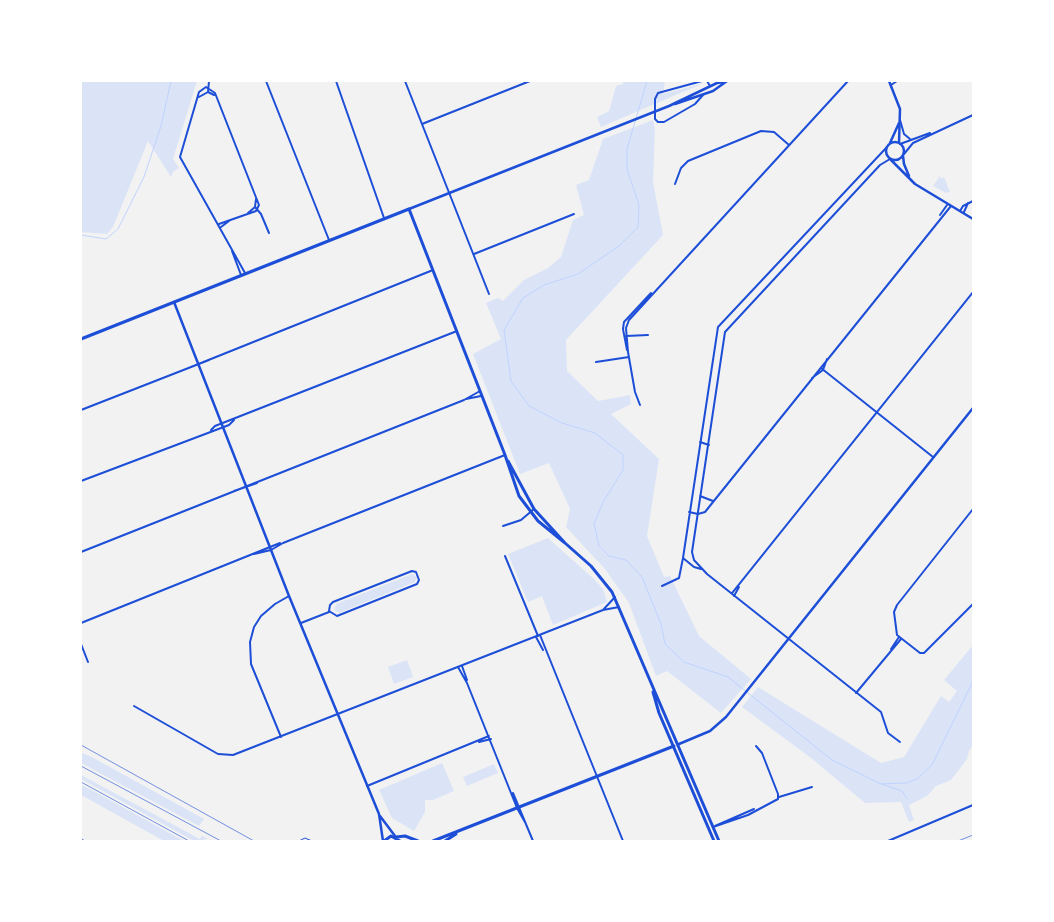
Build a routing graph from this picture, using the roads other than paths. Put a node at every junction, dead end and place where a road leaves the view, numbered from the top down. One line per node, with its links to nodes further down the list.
1 (209, 81): 14 (street)
2 (266, 81): 46 (street)
3 (336, 81): 42 (street)
4 (405, 81): 22 (street)
5 (530, 81): 22 (street)
6 (702, 81): 17 (street)
7 (707, 81): 13 (street)
8 (848, 81): 27 (street)
9 (897, 81): 11 (street)
10 (725, 82): 12 (street)
11 (890, 82): 21 (street)
12 (717, 84): 13 (street); 17 (street)
13 (710, 86): 17 (street); 19 (street)
14 (209, 88): 15 (street); 16 (street); 18 (street)
15 (208, 92): 16 (street); 18 (street)
16 (215, 95): 37 (street)
17 (703, 95): 19 (street)
18 (199, 96): 44 (street)
19 (669, 106): 33 (street)
20 (973, 115): 23 (street)
21 (900, 120): 24 (street); 25 (street); 26 (street)
22 (422, 124): 33 (street)
23 (934, 132): 24 (street); 29 (street)
24 (911, 139): 26 (street)
25 (890, 144): 26 (street); 28 (street)
26 (899, 144): 29 (street)
27 (789, 145): 32 (street); 57 (street)
28 (887, 147): 30 (street); 71 (street)
29 (904, 154): 30 (street); 31 (street)
30 (890, 160): 31 (street); 72 (street)
31 (911, 180): 36 (street)
32 (675, 184)
33 (450, 192): 38 (street); 48 (street)
34 (973, 201): 35 (street)
35 (968, 203): 39 (street); 40 (street)
36 (950, 205): 39 (street); 62 (street)
37 (257, 208): 44 (street); 45 (street)
38 (409, 209): 42 (main road); 49 (main road)
39 (960, 211): 40 (street)
40 (964, 213): 43 (street)
41 (574, 214): 48 (street)
42 (384, 218): 46 (main road)
43 (973, 218)
44 (220, 226): 47 (street)
45 (268, 233)
46 (329, 240): 50 (main road)
47 (232, 249): 50 (street); 51 (street)
48 (474, 254): 53 (street)
49 (433, 270): 55 (main road); 61 (street)
50 (245, 273): 51 (main road)
51 (241, 275): 54 (main road)
52 (973, 292): 69 (street)
53 (490, 294)
54 (174, 302): 58 (main road); 61 (street)
55 (457, 332): 63 (main road); 70 (street)
56 (648, 335): 57 (street)
57 (626, 336): 59 (street)
58 (81, 338)
59 (629, 357): 60 (street); 66 (street)
60 (596, 362)
61 (198, 364): 68 (street); 70 (street)
62 (822, 369): 69 (street); 78 (street)
63 (480, 391): 64 (main road); 65 (street)
64 (482, 396): 65 (street); 73 (main road)
65 (464, 400): 76 (street)
66 (640, 405)
67 (973, 408): 74 (street)
68 (81, 410)
69 (877, 412): 74 (street); 93 (street)
70 (222, 425): 75 (street); 76 (street)
71 (700, 442): 72 (street); 81 (street)
72 (708, 445): 77 (street)
73 (506, 457): 79 (main road); 82 (main road); 88 (street)
74 (933, 457): 107 (street)
75 (81, 481)
76 (246, 486): 88 (street); 89 (street)
77 (700, 496): 78 (street); 83 (street)
78 (713, 501): 83 (street)
79 (534, 509): 82 (street); 87 (main road)
80 (973, 509): 106 (street)
81 (689, 512): 83 (street); 85 (street)
82 (530, 513): 84 (street); 87 (main road)
83 (698, 514): 86 (street)
84 (503, 526)
85 (685, 541): 86 (street); 91 (street)
86 (693, 542): 92 (street)
87 (565, 543): 98 (main road)
88 (270, 548): 96 (street); 103 (street)
89 (81, 552)
90 (505, 556): 105 (street)
91 (683, 558): 92 (street); 94 (street)
92 (701, 568): 95 (street)
93 (740, 585): 95 (street); 97 (street)
94 (662, 586)
95 (731, 594): 97 (street)
96 (289, 596): 104 (street); 117 (street)
97 (734, 596): 107 (street)
98 (615, 597): 100 (main road); 101 (street)
99 (973, 604): 106 (street)
100 (619, 607): 101 (street); 113 (main road)
101 (603, 610): 105 (street)
102 (329, 611): 102 (street); 104 (street)
103 (81, 623)
104 (301, 623): 116 (street)
105 (538, 636): 110 (street); 123 (street)
106 (900, 638): 114 (street)
107 (790, 639): 114 (street); 120 (street)
108 (81, 644): 109 (street)
109 (88, 662)
110 (462, 666): 111 (street); 112 (street)
111 (458, 667): 112 (street); 116 (street)
112 (467, 682): 118 (street)
113 (651, 684): 120 (main road); 122 (main road)
114 (856, 693): 119 (street)
115 (134, 706): 117 (street)
116 (338, 714): 117 (street); 124 (street)
117 (281, 737)
118 (490, 737): 124 (street); 128 (street)
119 (900, 742)
120 (679, 744): 122 (main road); 130 (main road)
121 (756, 746): 126 (street)
122 (673, 747): 123 (main road); 131 (main road)
123 (597, 777): 128 (main road); 142 (street)
124 (367, 786): 129 (street)
125 (812, 787): 126 (street)
126 (779, 797): 130 (street)
127 (973, 805): 145 (street)
128 (519, 808): 132 (main road); 141 (street)
129 (379, 814): 133 (street); 136 (street)
130 (713, 827): 131 (main road); 144 (main road)
131 (709, 829): 143 (main road)
132 (460, 830): 139 (main road); 140 (main road)
133 (395, 836): 136 (main road); 137 (main road); 138 (main road)
134 (299, 841): 135 (lane)
135 (312, 841)
136 (383, 841)
137 (400, 841)
138 (418, 841)
139 (433, 841)
140 (446, 841)
141 (533, 841)
142 (623, 841)
143 (714, 841)
144 (719, 841)
145 (888, 841)

